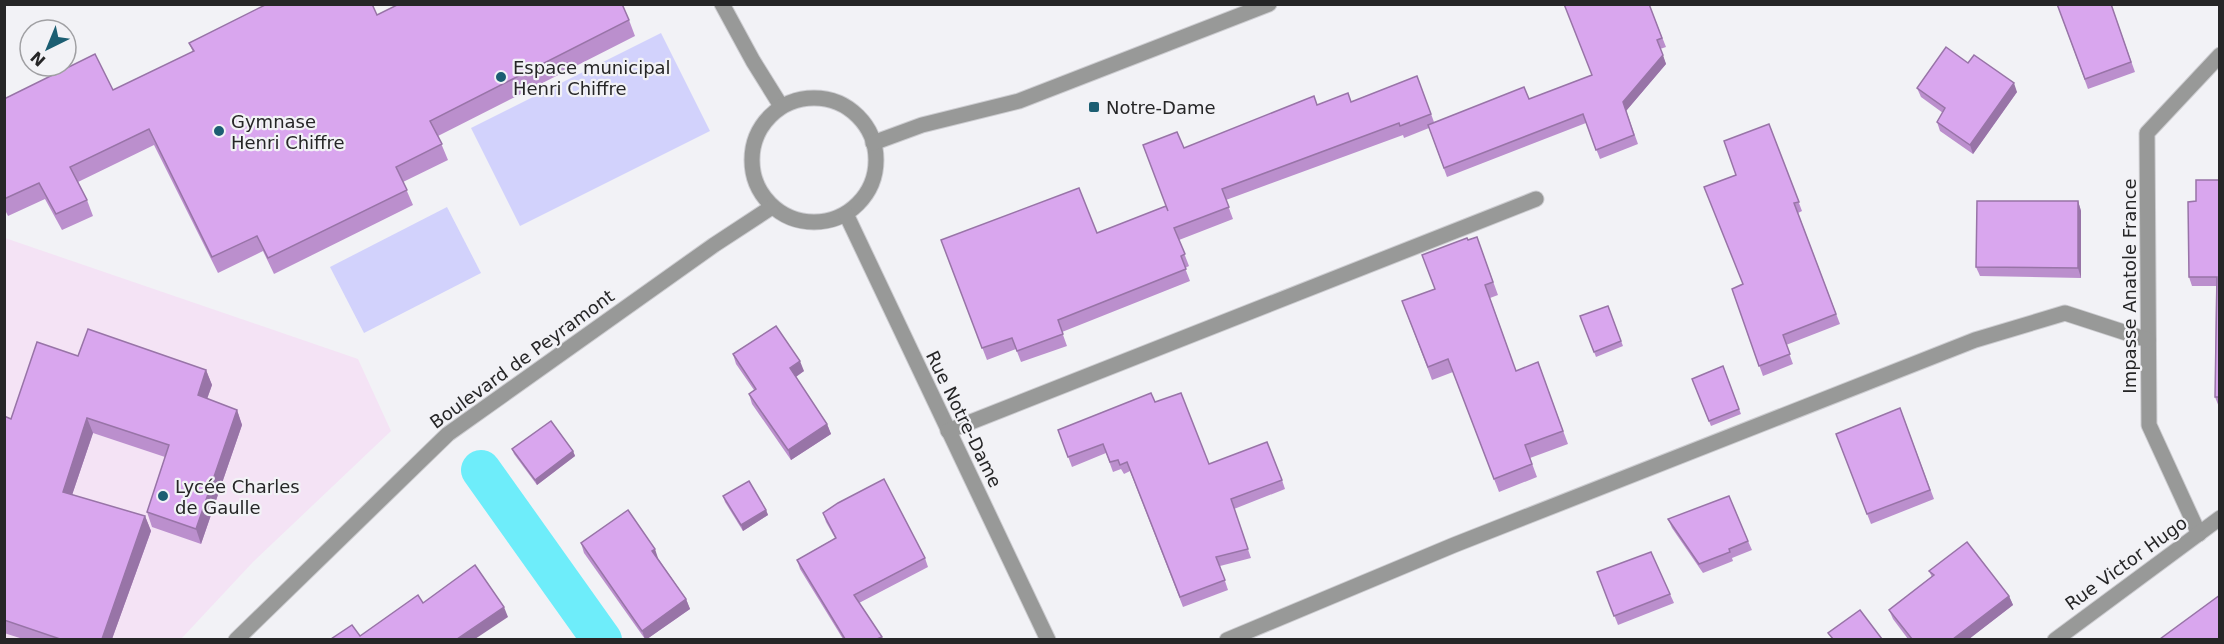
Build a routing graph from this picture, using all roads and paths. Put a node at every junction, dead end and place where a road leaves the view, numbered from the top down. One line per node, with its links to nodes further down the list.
1 (722, 4): 4 (street)
2 (1269, 4): 5 (street)
3 (2220, 55): 9 (street, Impasse Anatole France)
4 (782, 106): 5 (street); 7 (street)
5 (873, 143): 8 (street)
6 (1536, 199): 10 (street)
7 (772, 207): 8 (street); 13 (street, Boulevard de Peyramont)
8 (846, 214): 10 (street, Rue Notre-Dame)
9 (2148, 340): 12 (street, Impasse Anatole France); 15 (street)
10 (948, 430): 14 (street, Rue Notre-Dame)
11 (2220, 518): 12 (street, Rue Victor Hugo)
12 (2199, 534): 16 (street, Rue Victor Hugo)
13 (236, 639)
14 (1048, 639)
15 (1227, 639)
16 (2055, 639)

